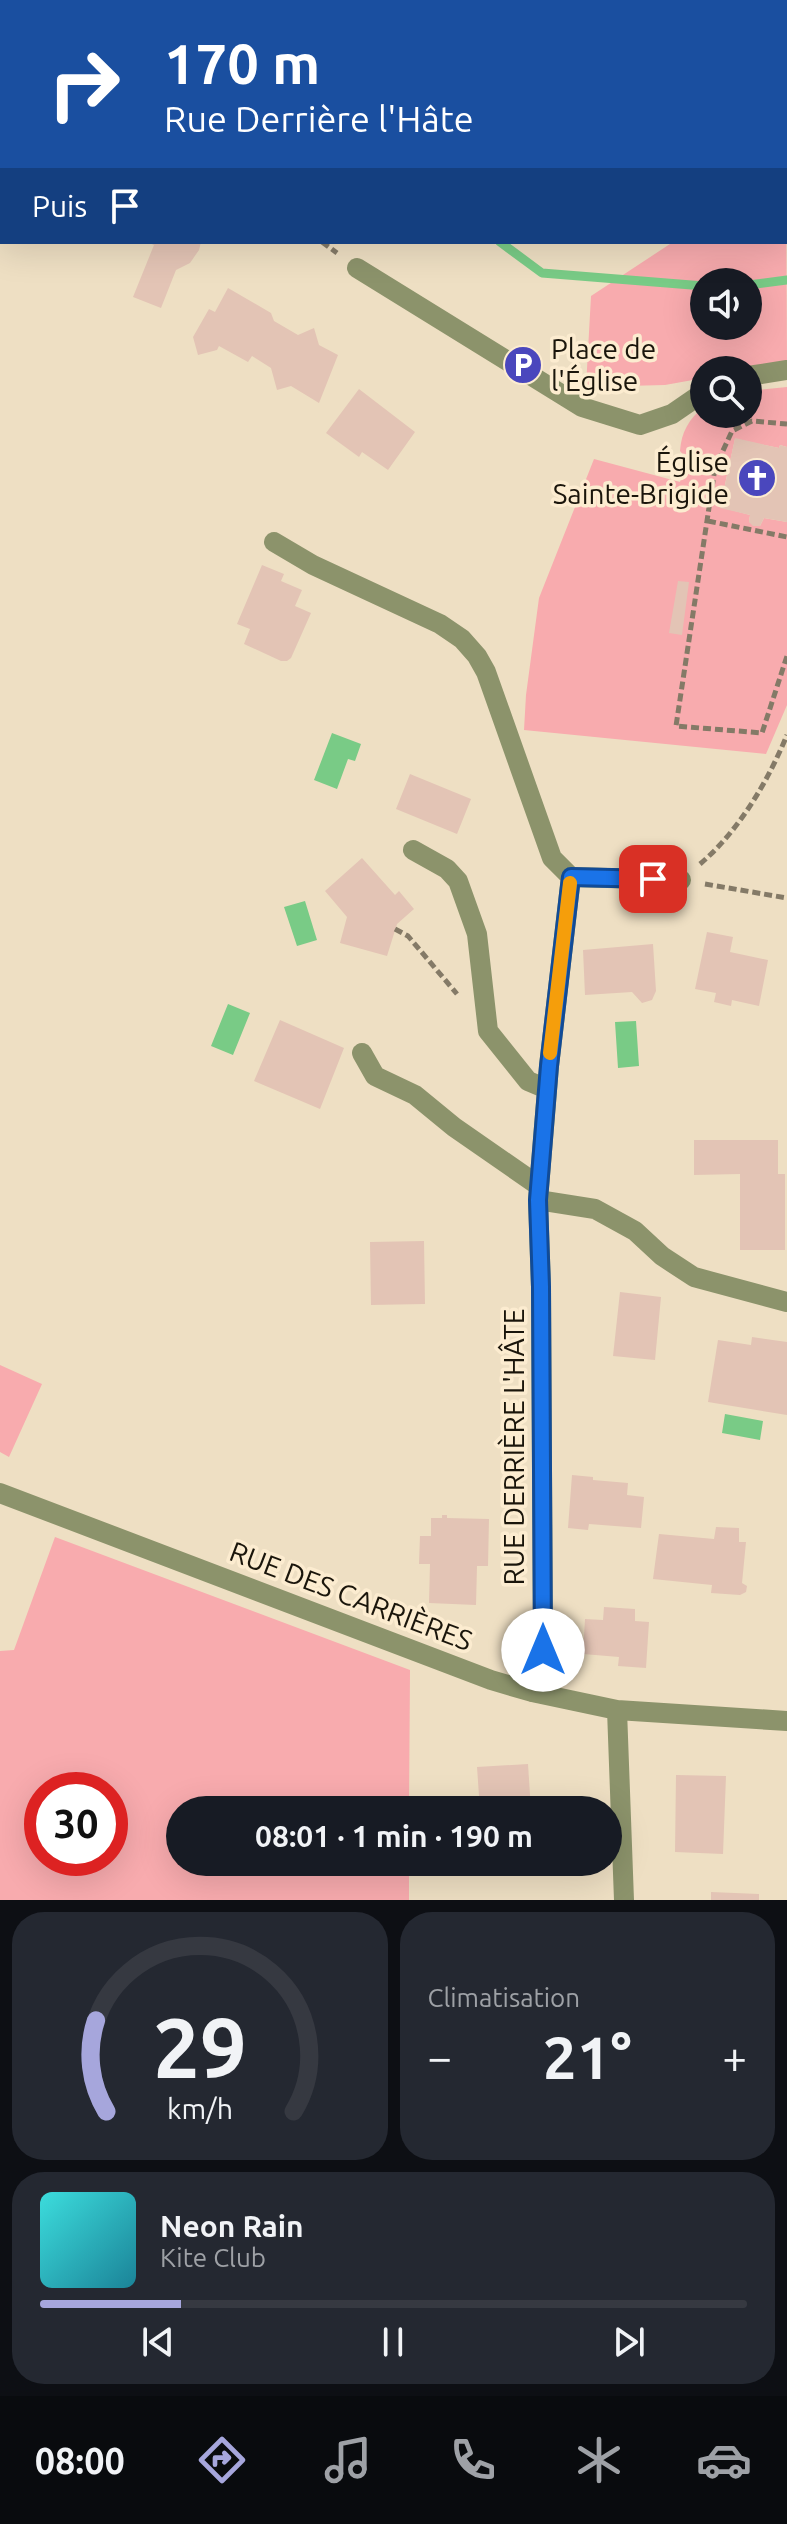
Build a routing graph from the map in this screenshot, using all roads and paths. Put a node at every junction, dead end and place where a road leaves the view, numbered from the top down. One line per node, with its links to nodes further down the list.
1 (357, 268): 4 (street)
2 (787, 370): 3 (street)
3 (762, 374)
4 (690, 402)
5 (787, 424): 7 (path)
6 (687, 461): 7 (path)
7 (715, 468): 8 (path)
8 (708, 521): 9 (path); 11 (path)
9 (787, 537)
10 (274, 542): 14 (street)
11 (787, 656)
12 (787, 735): 15 (path)
13 (413, 850): 20 (street)
14 (571, 877): 15 (street); 20 (street, RUE DERRIÈRE L'HÂTE)
15 (681, 880): 16 (path)
16 (787, 898)
17 (395, 929): 18 (path)
18 (458, 995)
19 (362, 1053): 21 (street)
20 (547, 1089): 21 (street, RUE DERRIÈRE L'HÂTE)
21 (539, 1193): 22 (street); 24 (street, RUE DERRIÈRE L'HÂTE)
22 (787, 1302)
23 (0, 1493): 24 (street, RUE DES CARRIÈRES)
24 (532, 1692): 25 (street, RUE DES CARRIÈRES)
25 (617, 1710): 26 (street, RUE DES CARRIÈRES); 27 (street)
26 (787, 1721)
27 (624, 1900)

